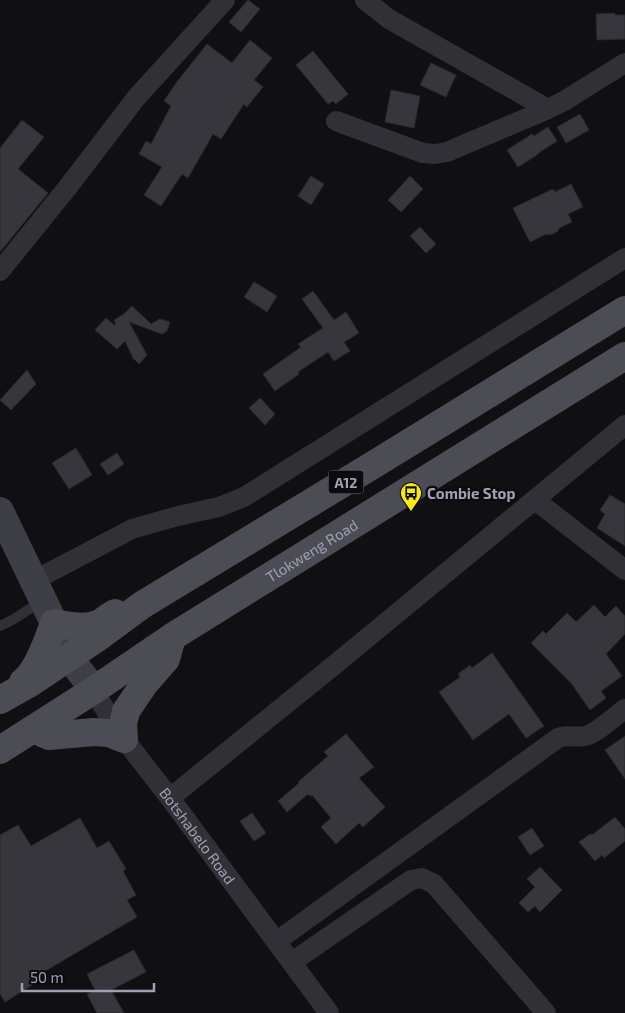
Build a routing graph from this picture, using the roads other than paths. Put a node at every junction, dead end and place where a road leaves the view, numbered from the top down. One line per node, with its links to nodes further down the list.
1 (226, 0): 7 (street)
2 (365, 0): 4 (street)
3 (625, 63): 4 (street)
4 (548, 109): 5 (street)
5 (336, 120)
6 (625, 258): 14 (street)
7 (0, 271)
8 (625, 310): 15 (main road, A12)
9 (625, 356): 17 (main road, Tlokweng Road / A12)
10 (625, 425): 11 (street)
11 (535, 500): 13 (street); 25 (street)
12 (0, 511): 14 (street, Botshabelo Road)
13 (625, 570)
14 (44, 602): 15 (main road); 16 (lane); 18 (street, Botshabelo Road); 20 (main road)
15 (142, 605): 18 (main road, A12)
16 (0, 626)
17 (172, 637): 19 (main road, Tlokweng Road / A12); 23 (main road)
18 (69, 657): 19 (street, Botshabelo Road); 20 (main road, A12)
19 (94, 690): 22 (main road, Tlokweng Road / A12); 23 (street, Botshabelo Road)
20 (0, 700)
21 (625, 709): 26 (street)
22 (33, 729): 23 (main road); 24 (main road, Tlokweng Road / A12)
23 (124, 739): 25 (street, Botshabelo Road)
24 (0, 750)
25 (170, 798): 26 (street, Botshabelo Road)
26 (277, 941): 27 (street, Botshabelo Road)
27 (292, 962): 28 (street, Botshabelo Road); 29 (street)
28 (329, 1013)
29 (546, 1013)

